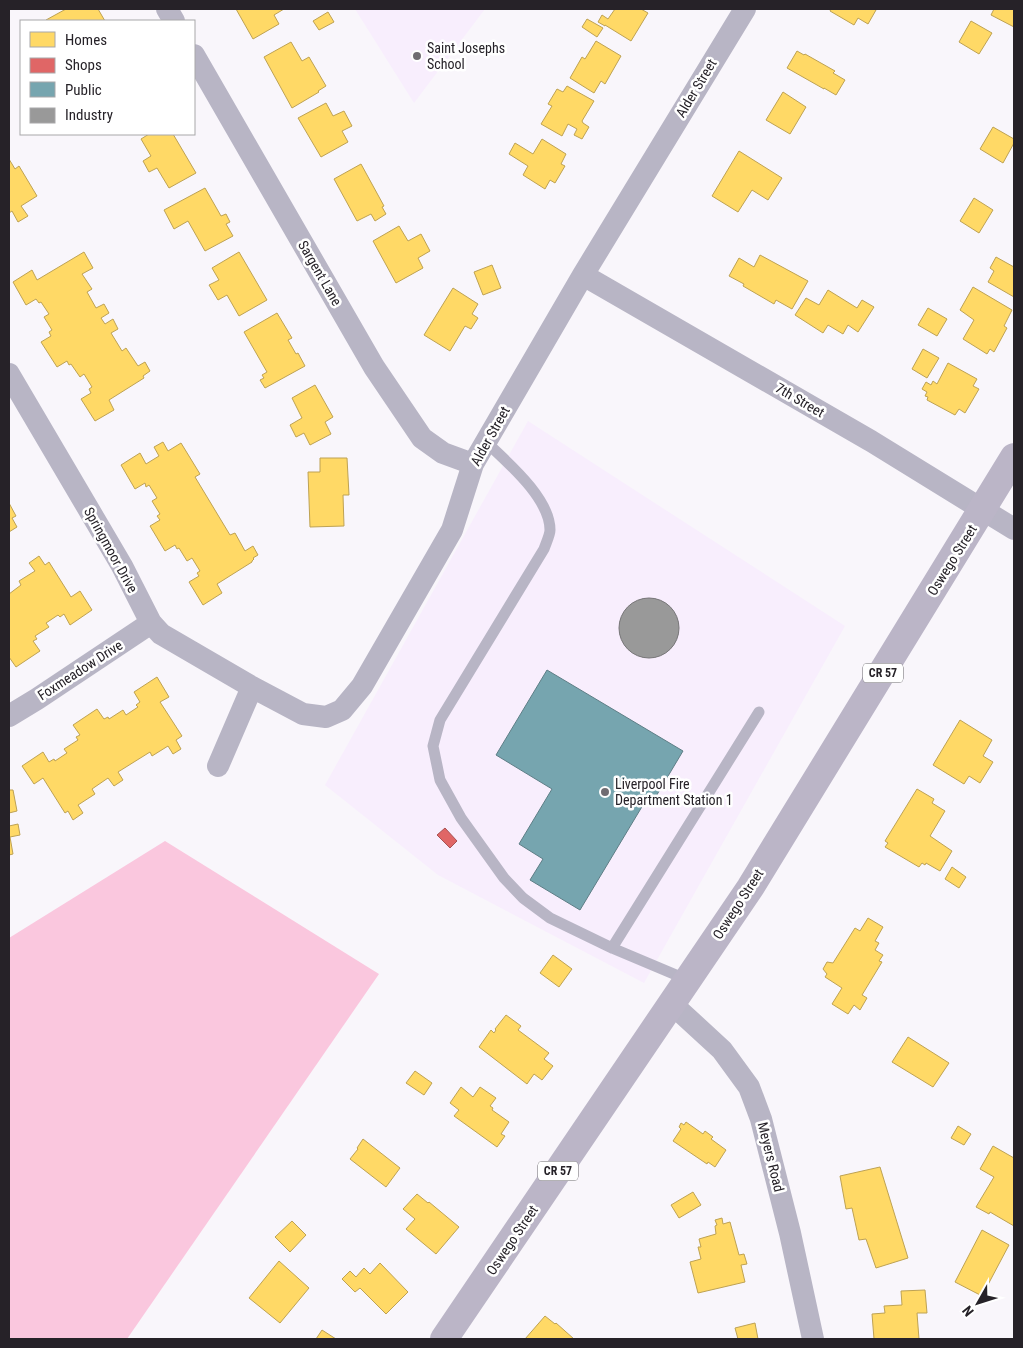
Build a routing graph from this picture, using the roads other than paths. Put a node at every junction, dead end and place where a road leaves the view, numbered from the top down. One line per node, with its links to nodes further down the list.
1 (167, 9): 3 (street)
2 (745, 9): 5 (street, Alder Street)
3 (173, 20)
4 (195, 57): 9 (street, Sargent Lane)
5 (582, 275): 7 (street, Alder Street); 10 (street, 7th Street)
6 (12, 386): 12 (street, Springmoor Drive)
7 (486, 442): 9 (street, Alder Street); 17 (lane)
8 (1014, 457): 10 (main road, Oswego Street / CR 57)
9 (473, 464): 13 (street, Alder Street)
10 (983, 510): 11 (street, 7th Street); 18 (main road, Oswego Street / CR 57)
11 (1014, 529)
12 (151, 623): 13 (street, Springmoor Drive); 15 (street, Foxmeadow Drive)
13 (252, 687): 16 (street)
14 (759, 712): 17 (lane)
15 (9, 716)
16 (218, 766)
17 (612, 948): 18 (lane)
18 (688, 980): 19 (main road, Oswego Street / CR 57)
19 (672, 1004): 20 (main road, Oswego Street / CR 57); 21 (street, Meyers Road)
20 (444, 1339)
21 (813, 1339)

